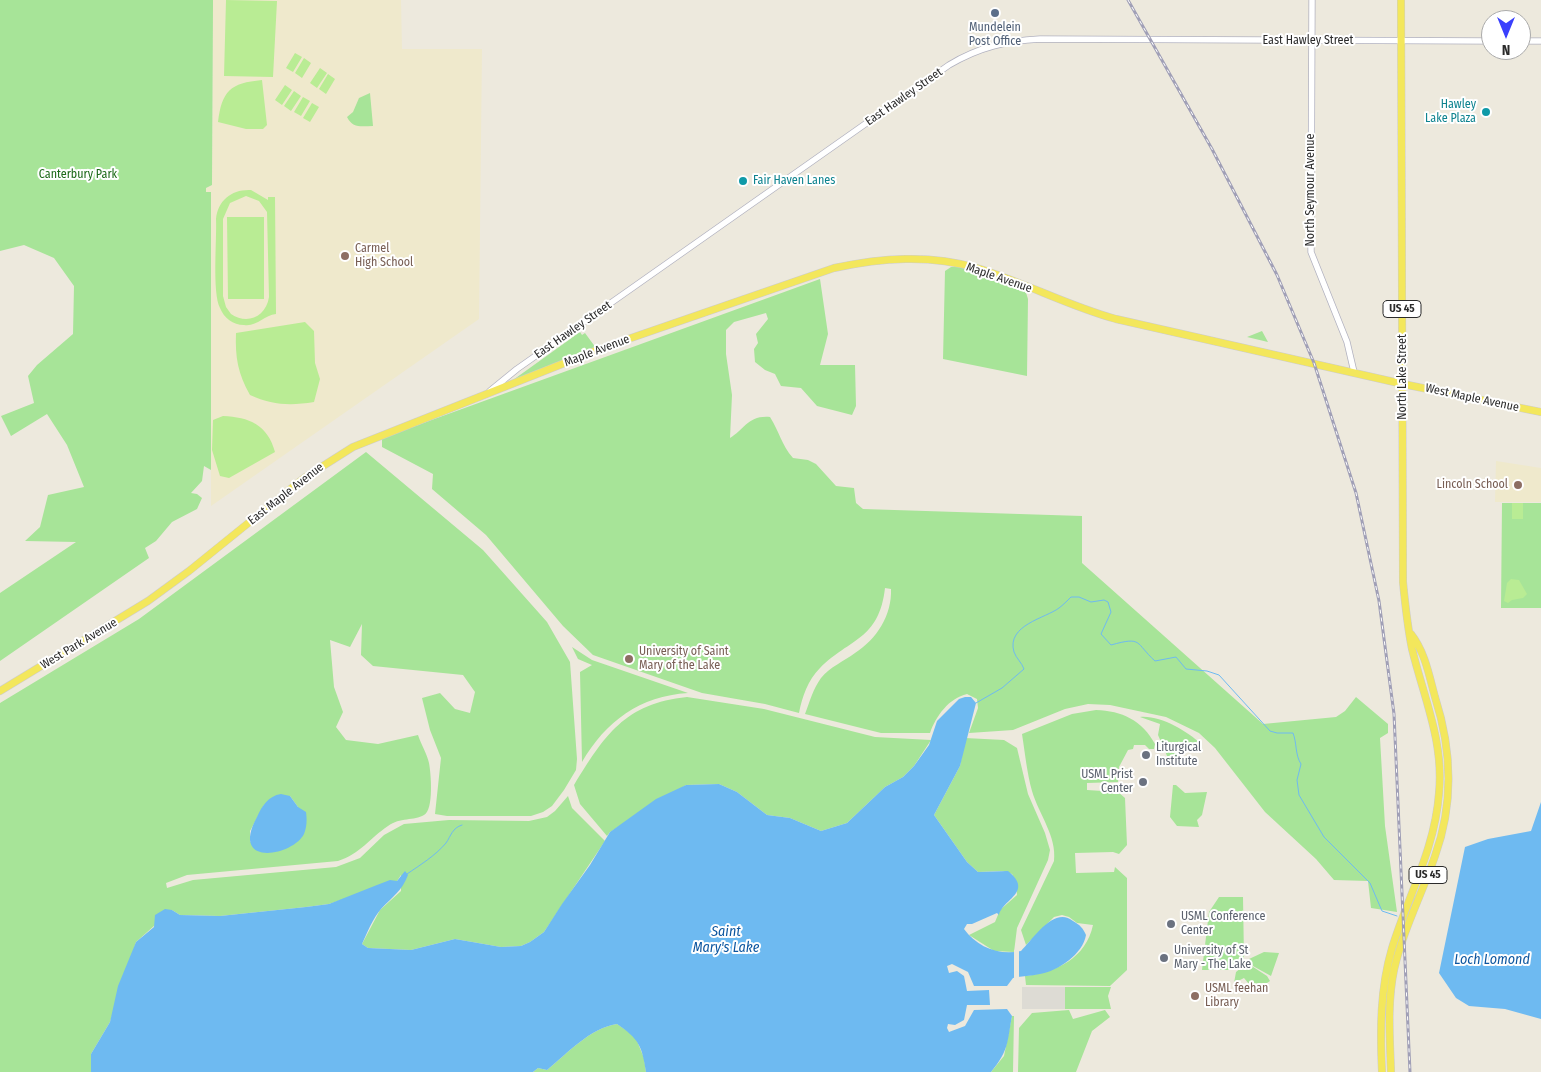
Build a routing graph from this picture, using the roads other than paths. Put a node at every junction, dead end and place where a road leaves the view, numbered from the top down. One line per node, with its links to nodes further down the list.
1 (1312, 0): 3 (street, North Seymour Avenue)
2 (1401, 0): 4 (main road, North Lake Street / US 45)
3 (1312, 41): 4 (street, East Hawley Street); 6 (street, North Seymour Avenue); 8 (street, East Hawley Street)
4 (1401, 41): 5 (street, East Hawley Street); 7 (main road, North Lake Street / US 45)
5 (1481, 41)
6 (1354, 372): 7 (main road, Maple Avenue); 8 (main road, Maple Avenue)
7 (1403, 384): 9 (main road, West Maple Avenue); 11 (main road, North Lake Street / US 45)
8 (486, 394): 10 (main road, East Maple Avenue)
9 (1541, 412)
10 (156, 595): 12 (main road, West Park Avenue)
11 (1411, 633): 13 (main road, North Lake Street / US 45); 14 (main road, North Lake Street / US 45)
12 (0, 692)
13 (1382, 1072)
14 (1391, 1072)

